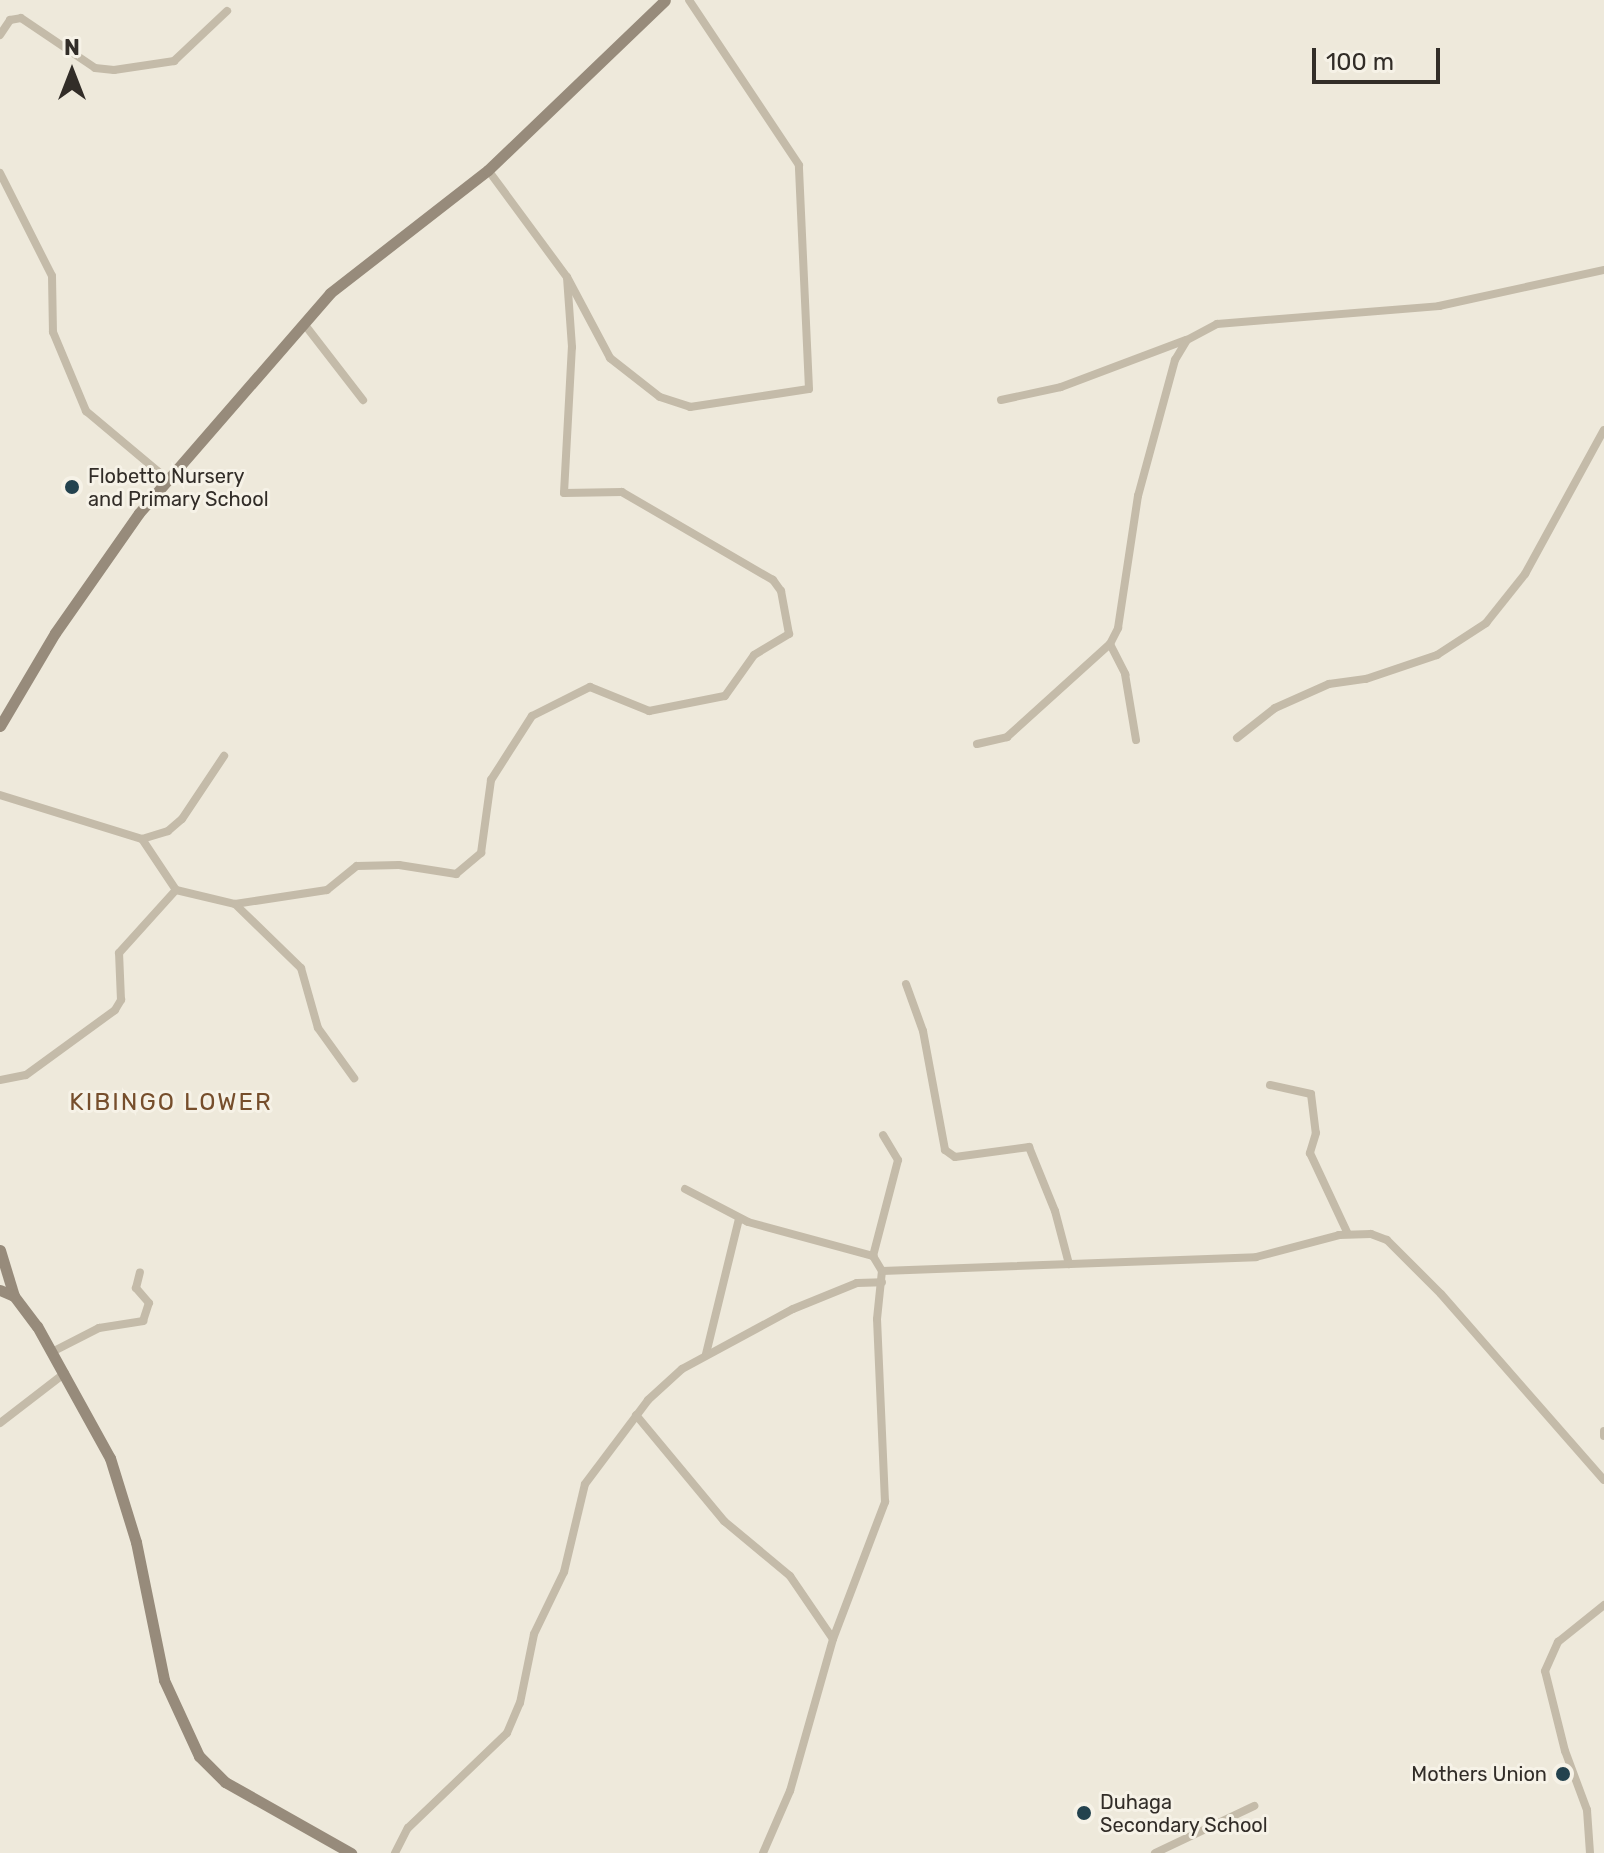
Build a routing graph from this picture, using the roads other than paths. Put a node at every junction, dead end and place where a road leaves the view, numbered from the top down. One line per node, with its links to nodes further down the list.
1 (665, 0): 5 (main road)
2 (689, 0): 8 (street)
3 (227, 11): 4 (street)
4 (0, 35)
5 (488, 170): 8 (street); 9 (main road)
6 (0, 173): 14 (street)
7 (1604, 270): 10 (street)
8 (567, 277): 24 (street)
9 (305, 325): 11 (street); 14 (main road)
10 (1187, 340): 12 (street); 15 (street)
11 (363, 400)
12 (1001, 400)
13 (1604, 430): 17 (street)
14 (167, 479): 16 (main road)
15 (1110, 644): 18 (street); 19 (street)
16 (0, 726)
17 (1237, 738)
18 (1136, 740)
19 (977, 744)
20 (224, 756): 22 (street)
21 (0, 795): 22 (street)
22 (142, 839): 23 (street)
23 (176, 890): 24 (street); 27 (street)
24 (235, 904): 26 (street)
25 (906, 984): 35 (street)
26 (354, 1078)
27 (0, 1080)
28 (1270, 1085): 32 (street)
29 (883, 1135): 34 (street)
30 (685, 1189): 31 (street)
31 (739, 1219): 34 (street); 42 (street)
32 (1348, 1234): 35 (street); 46 (street)
33 (0, 1250): 40 (main road)
34 (873, 1256): 36 (street)
35 (1069, 1264): 36 (street)
36 (882, 1271): 38 (street)
37 (140, 1272): 41 (street)
38 (882, 1282): 42 (street); 48 (street)
39 (0, 1290): 40 (main road)
40 (14, 1296): 41 (main road)
41 (52, 1352): 43 (main road)
42 (706, 1354): 44 (street)
43 (65, 1373): 45 (street); 50 (main road)
44 (636, 1415): 48 (street); 51 (street)
45 (0, 1423)
46 (1604, 1480)
47 (1604, 1605): 54 (street)
48 (833, 1639): 52 (street)
49 (1254, 1806): 53 (street)
50 (351, 1853)
51 (395, 1853)
52 (763, 1853)
53 (1155, 1853)
54 (1590, 1853)

